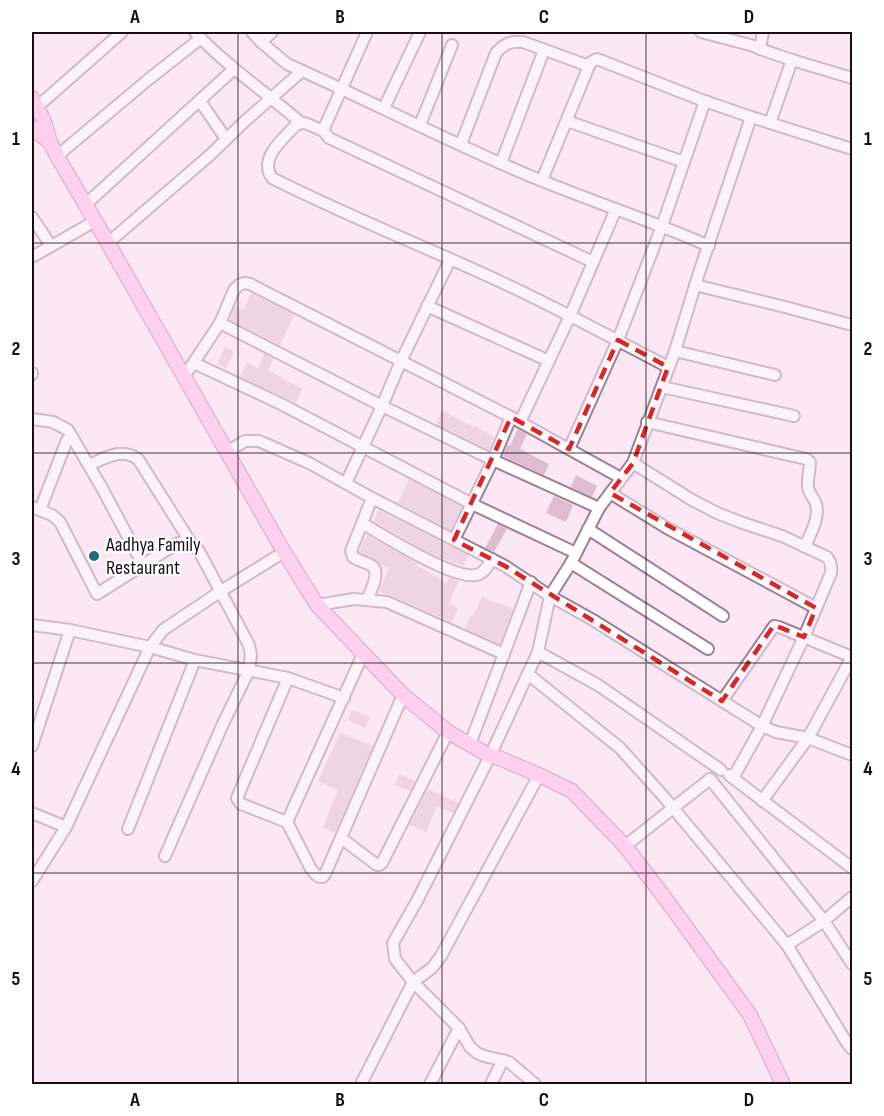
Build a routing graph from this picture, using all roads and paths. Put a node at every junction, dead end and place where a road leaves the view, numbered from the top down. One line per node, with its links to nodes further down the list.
1 (122, 32): 22 (street)
2 (252, 32): 9 (street)
3 (272, 32): 9 (street)
4 (367, 32): 18 (street)
5 (420, 32): 23 (street)
6 (701, 32): 11 (street)
7 (763, 32): 11 (street)
8 (198, 35): 15 (street); 35 (street)
9 (261, 42): 16 (street)
10 (452, 45): 28 (street)
11 (760, 49): 13 (street)
12 (544, 50): 14 (street); 33 (street); 36 (street)
13 (792, 60): 17 (street); 27 (street)
14 (589, 66): 21 (street); 25 (street)
15 (234, 69): 19 (street); 20 (street)
16 (302, 70): 18 (street); 19 (street)
17 (852, 78)
18 (342, 89): 23 (street); 30 (street)
19 (271, 97): 26 (street); 31 (street)
20 (200, 101): 31 (street); 39 (street)
21 (705, 101): 24 (street); 37 (street)
22 (34, 103): 32 (main road)
23 (384, 108): 28 (street)
24 (751, 117): 27 (street); 46 (street)
25 (567, 121): 37 (street); 38 (street)
26 (301, 123): 30 (street); 48 (street)
27 (770, 123): 34 (street)
28 (420, 125): 33 (street)
29 (32, 128): 32 (main road)
30 (324, 131): 49 (street)
31 (226, 139): 44 (street)
32 (50, 142): 35 (main road)
33 (461, 144): 36 (street)
34 (852, 149)
35 (57, 156): 39 (main road)
36 (501, 162): 38 (street)
37 (684, 162): 43 (street)
38 (542, 180): 40 (street)
39 (85, 205): 42 (main road)
40 (616, 209): 43 (street); 49 (street)
41 (32, 217): 45 (street)
42 (95, 221): 44 (main road); 45 (street)
43 (662, 226): 46 (street); 55 (street)
44 (108, 243): 62 (main road)
45 (51, 246): 47 (street)
46 (709, 246): 50 (street)
47 (32, 257)
48 (450, 260): 51 (street); 52 (street)
49 (593, 262): 52 (street)
50 (695, 285): 54 (street); 56 (street)
51 (427, 306): 57 (street); 58 (street)
52 (570, 316): 55 (street); 58 (street)
53 (220, 323): 57 (street); 59 (street); 64 (street)
54 (852, 325)
55 (618, 340): 60 (street); 71 (street)
56 (675, 351): 60 (street); 61 (street)
57 (401, 361): 64 (street); 66 (street)
58 (549, 361): 66 (street)
59 (194, 363): 62 (street); 70 (street)
60 (668, 367): 63 (street)
61 (775, 375)
62 (184, 377): 72 (main road)
63 (662, 387): 65 (street); 68 (street)
64 (382, 406): 70 (street); 73 (street)
65 (794, 416)
66 (516, 419): 71 (street); 73 (street)
67 (32, 420): 75 (street)
68 (647, 422): 74 (street); 87 (street)
69 (67, 440): 82 (street)
70 (363, 447): 77 (street); 80 (street)
71 (569, 449): 76 (street)
72 (227, 452): 77 (street); 88 (main road)
73 (493, 460): 80 (street); 81 (street)
74 (633, 463): 76 (street); 87 (street)
75 (88, 465): 86 (street); 91 (street)
76 (621, 478): 78 (street)
77 (346, 483): 79 (street)
78 (610, 493): 81 (street); 97 (street)
79 (372, 498): 83 (street); 85 (street)
80 (472, 504): 85 (street); 89 (street)
81 (599, 508): 84 (street)
82 (36, 509): 91 (street)
83 (362, 523): 90 (street); 95 (street)
84 (588, 529): 89 (street); 98 (street)
85 (454, 540): 90 (street)
86 (191, 543): 91 (street); 93 (street)
87 (805, 547): 97 (street)
88 (284, 552): 93 (street); 96 (main road)
89 (573, 558): 94 (street); 103 (street)
90 (492, 559): 92 (street)
91 (142, 565)
92 (531, 582): 94 (street); 106 (street)
93 (220, 591): 102 (street); 109 (street)
94 (550, 596): 104 (street); 114 (street)
95 (367, 600): 96 (street); 106 (street)
96 (317, 605): 105 (main road)
97 (816, 608): 101 (street)
98 (723, 616)
99 (32, 625): 100 (street)
100 (70, 630): 102 (street); 119 (street)
101 (804, 637): 107 (street); 114 (street); 115 (street)
102 (150, 647): 108 (street); 130 (street)
103 (708, 649)
104 (538, 652): 110 (street); 122 (street)
105 (363, 654): 112 (main road); 113 (street)
106 (504, 654): 118 (street)
107 (852, 657): 117 (street)
108 (195, 660): 109 (street); 131 (street)
109 (249, 670): 111 (street); 134 (street)
110 (528, 674): 121 (street); 127 (street)
111 (288, 678): 113 (street); 129 (street)
112 (404, 695): 116 (main road); 132 (street)
113 (344, 698): 129 (street)
114 (722, 701): 115 (street)
115 (762, 726): 117 (street); 124 (street)
116 (448, 732): 118 (main road); 132 (street)
117 (808, 738): 120 (street); 126 (street)
118 (470, 744): 121 (main road)
119 (32, 746)
120 (852, 755)
121 (489, 756): 123 (main road); 141 (street)
122 (721, 770): 124 (street); 125 (street)
123 (539, 775): 133 (main road); 141 (street)
124 (733, 778): 126 (street)
125 (710, 779): 127 (street); 138 (street)
126 (762, 801): 135 (street)
127 (674, 808): 133 (street); 139 (street)
128 (32, 813): 130 (street)
129 (288, 822): 132 (street)
130 (66, 826): 136 (street)
131 (128, 829)
132 (340, 838)
133 (625, 846): 149 (main road)
134 (165, 856)
135 (852, 868)
136 (32, 881)
137 (852, 897): 138 (street)
138 (824, 921): 139 (street); 140 (street)
139 (787, 945): 143 (street)
140 (852, 964)
141 (413, 982): 142 (street); 145 (street)
142 (459, 1028): 144 (street); 146 (street)
143 (852, 1049)
144 (503, 1060): 147 (street); 148 (street)
145 (361, 1084)
146 (429, 1084)
147 (491, 1084)
148 (535, 1084)
149 (783, 1084)

